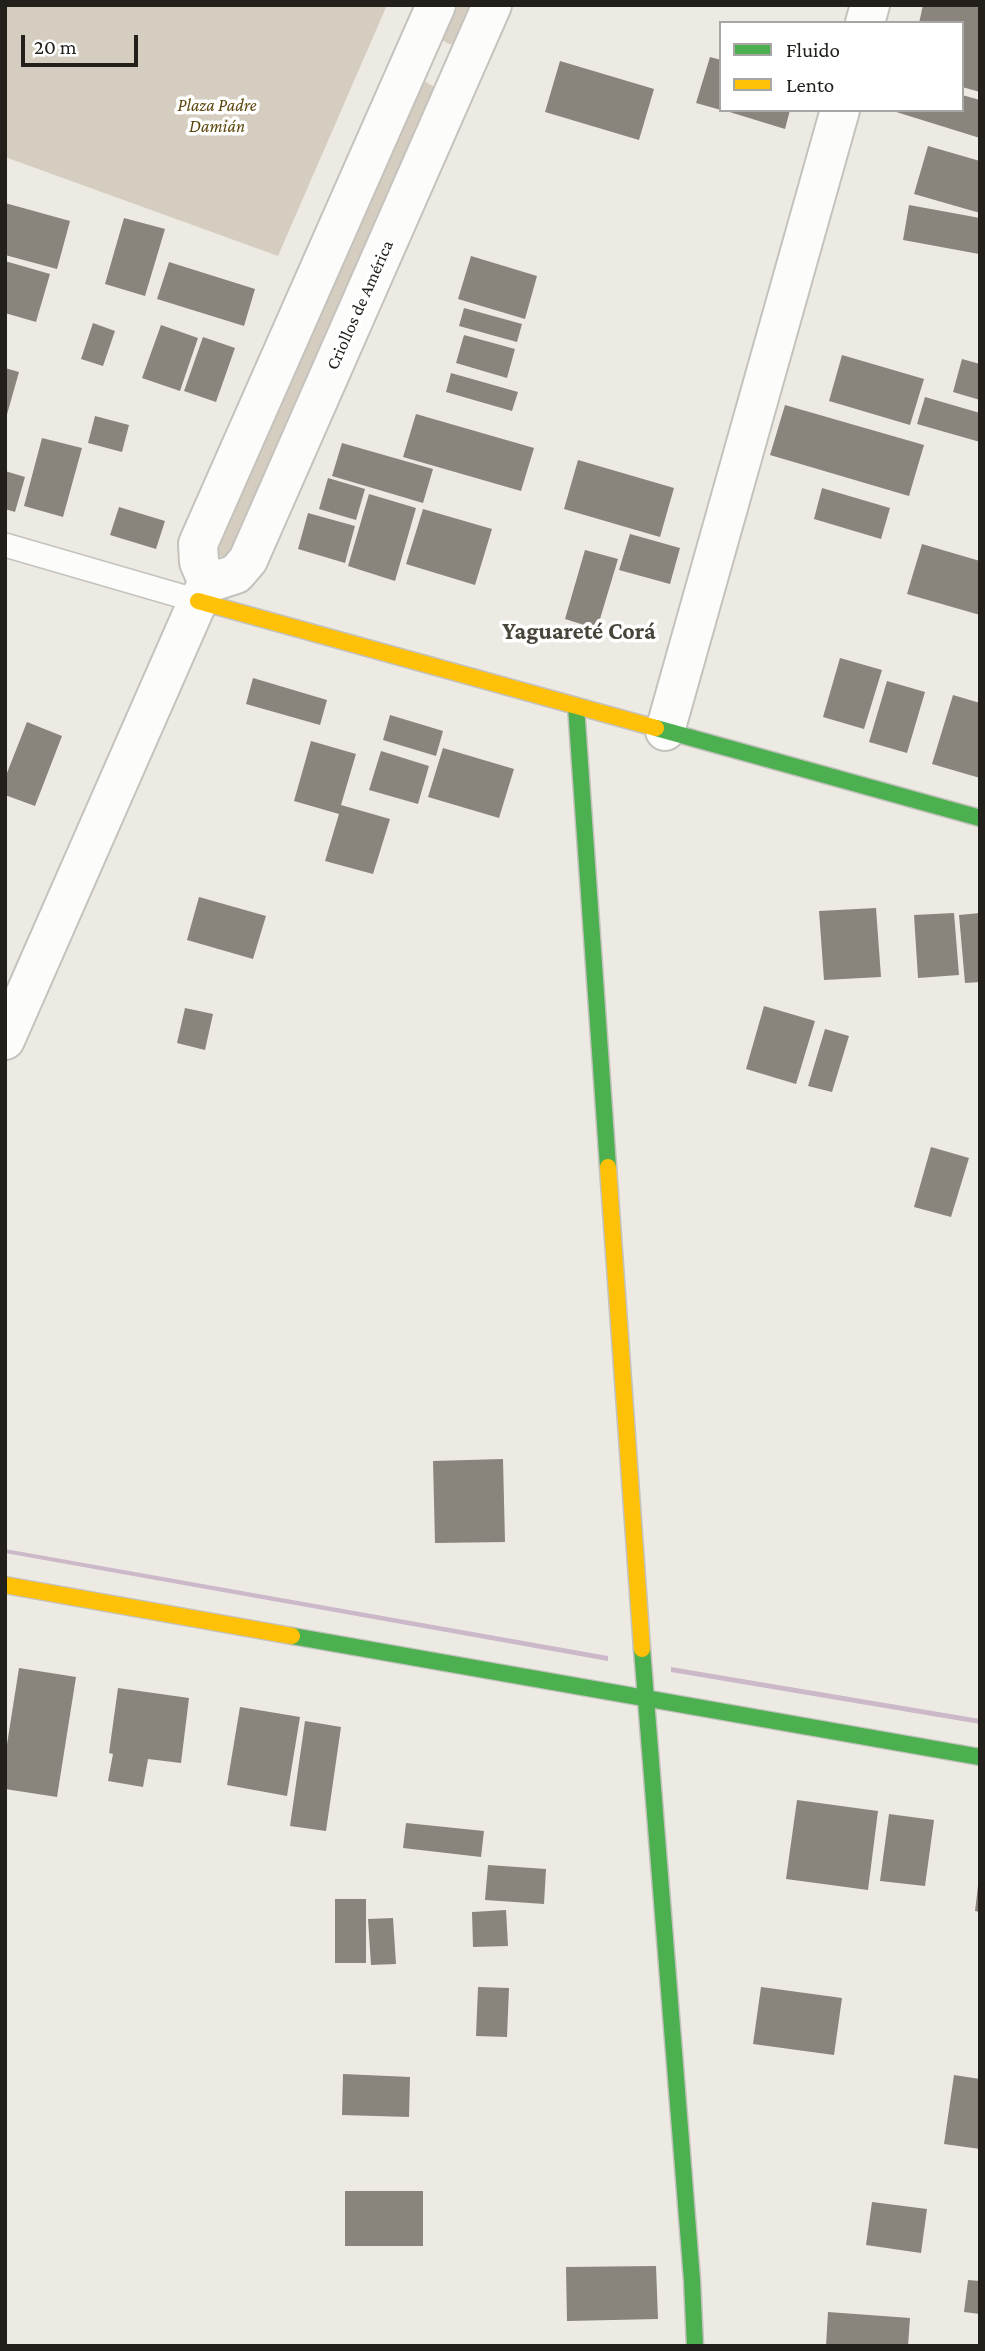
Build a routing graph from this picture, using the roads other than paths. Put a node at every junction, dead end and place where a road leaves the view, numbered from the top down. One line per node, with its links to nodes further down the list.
1 (436, 5): 3 (street)
2 (492, 5): 4 (street, Criollos de América)
3 (416, 51): 4 (street); 7 (street)
4 (463, 71): 7 (street, Criollos de América)
5 (839, 112): 9 (street)
6 (5, 545): 7 (lane)
7 (203, 592): 8 (street); 11 (street)
8 (576, 706): 9 (street); 13 (street)
9 (665, 731): 10 (street)
10 (980, 818)
11 (5, 1040)
12 (5, 1584): 13 (street)
13 (645, 1698): 14 (street); 15 (street)
14 (980, 1757)
15 (695, 2346)

